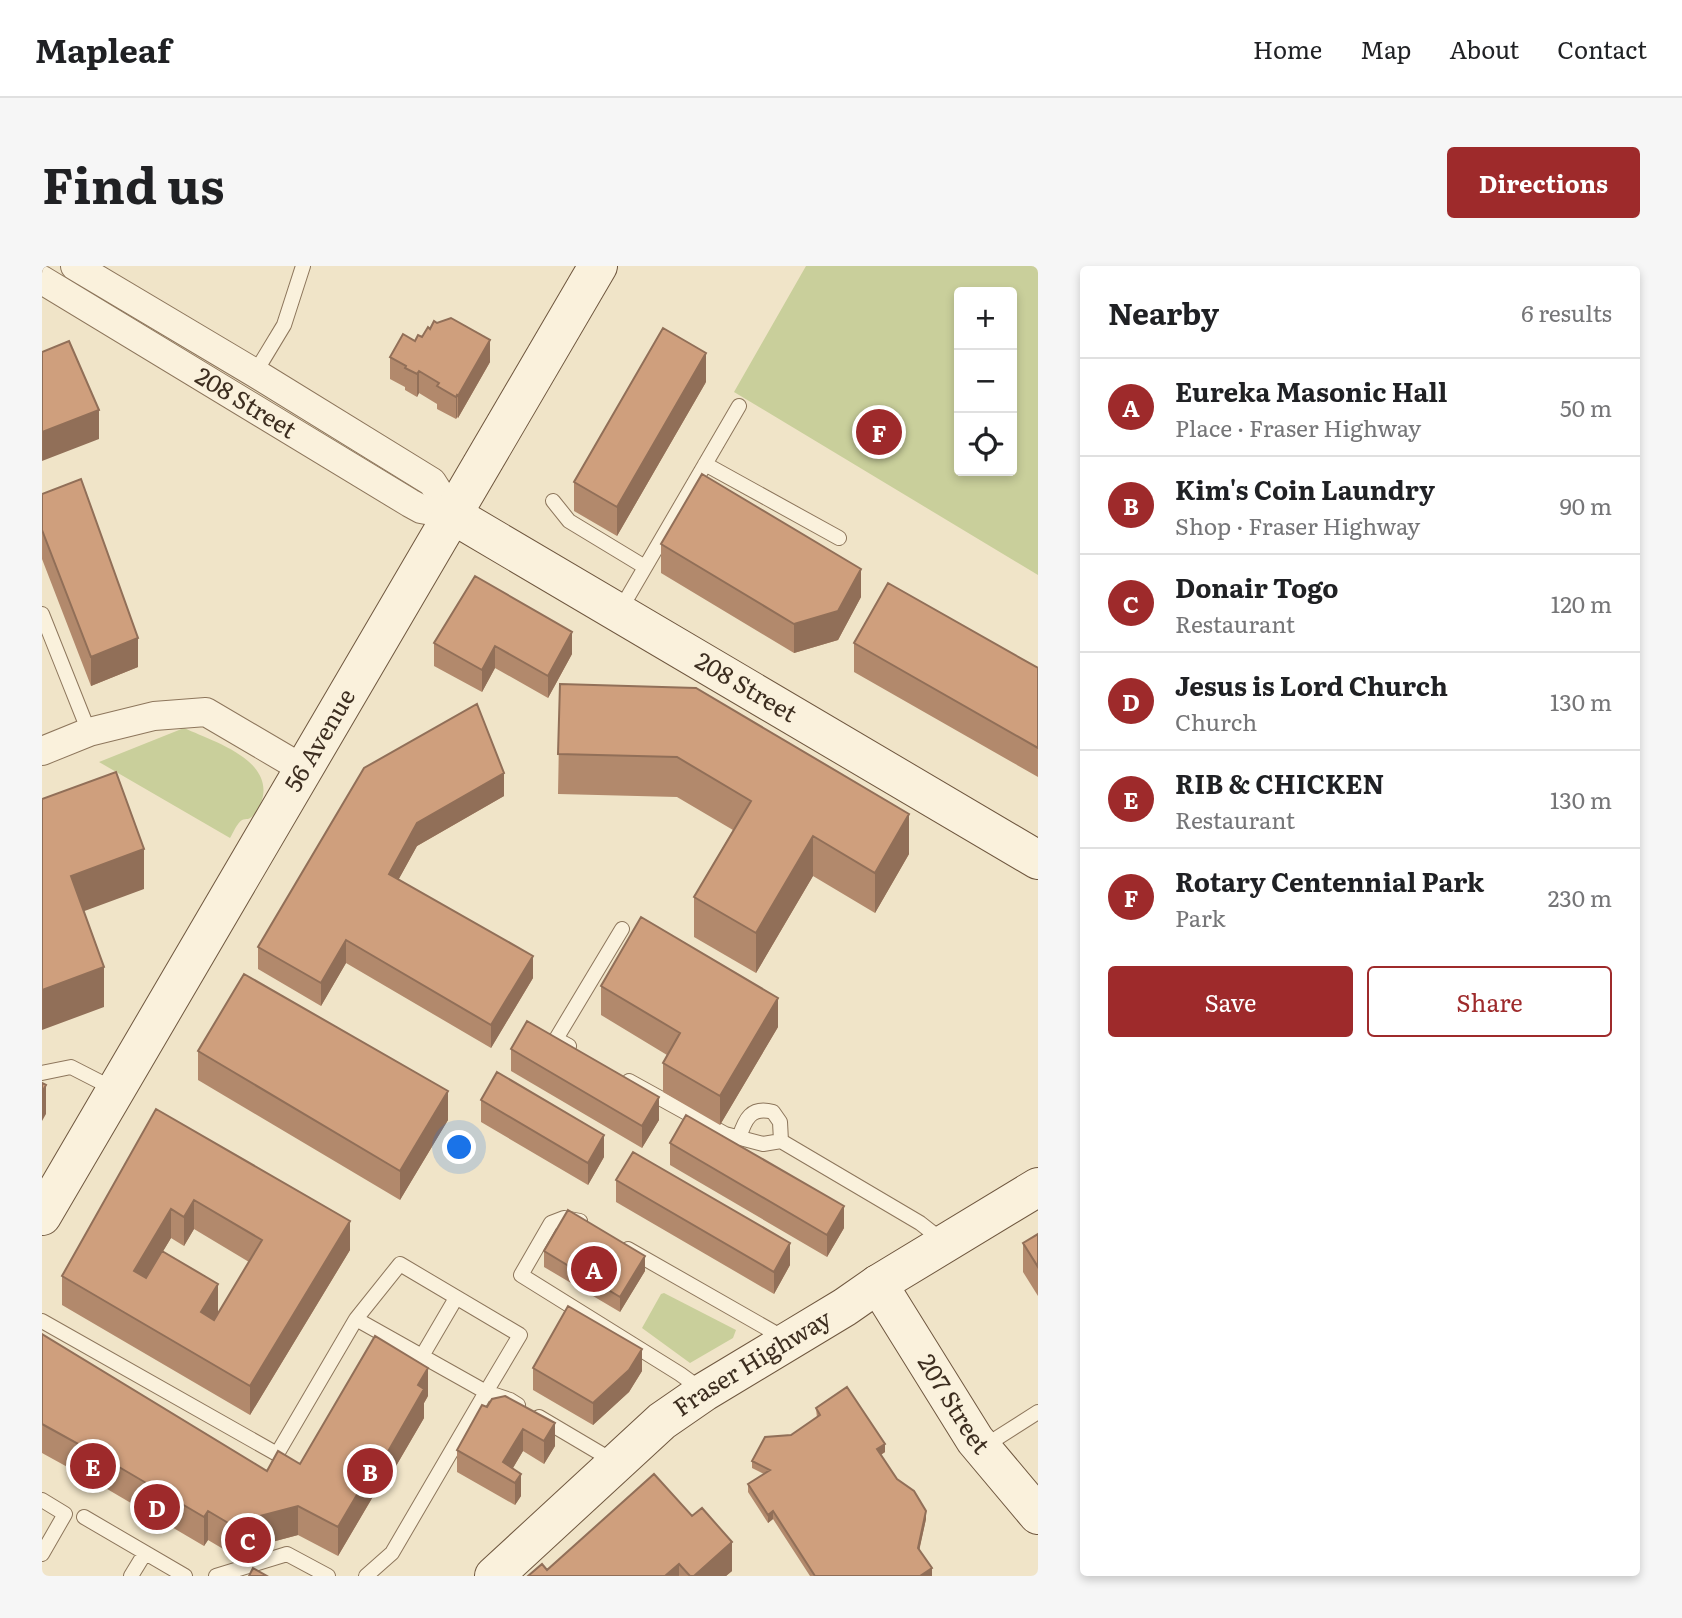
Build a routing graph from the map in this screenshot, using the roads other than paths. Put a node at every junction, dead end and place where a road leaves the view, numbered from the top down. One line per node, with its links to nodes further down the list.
1 (75, 266): 5 (street, 208 Street)
2 (303, 266): 5 (lane)
3 (598, 266): 9 (main road, 56 Avenue)
4 (42, 280): 9 (street, 208 Street)
5 (255, 373): 9 (street, 208 Street)
6 (739, 406): 7 (lane)
7 (705, 464): 10 (lane); 11 (lane)
8 (553, 501): 11 (lane)
9 (453, 515): 12 (main road, 208 Street); 16 (main road, 56 Avenue)
10 (839, 538)
11 (645, 567): 12 (lane)
12 (618, 613): 17 (main road, 208 Street)
13 (42, 614): 14 (lane)
14 (89, 732): 15 (street); 16 (street)
15 (42, 751)
16 (303, 769): 22 (main road, 56 Avenue)
17 (1038, 860)
18 (622, 929): 19 (lane)
19 (578, 1051)
20 (42, 1073): 22 (lane)
21 (622, 1076): 23 (lane)
22 (115, 1090): 26 (main road, 56 Avenue)
23 (739, 1138): 24 (lane); 24 (lane)
24 (781, 1141): 29 (lane)
25 (1038, 1187): 29 (main road, Fraser Highway)
26 (42, 1216)
27 (589, 1227): 37 (lane)
28 (612, 1240): 34 (lane)
29 (947, 1244): 30 (main road, Fraser Highway)
30 (878, 1284): 34 (main road, Fraser Highway); 39 (main road, 207 Street)
31 (456, 1298): 32 (lane); 35 (lane); 36 (lane)
32 (356, 1318): 33 (lane); 35 (lane)
33 (42, 1321)
34 (788, 1341): 37 (main road, Fraser Highway)
35 (422, 1356): 36 (lane)
36 (486, 1392): 40 (lane); 50 (lane)
37 (704, 1392): 40 (main road, Fraser Highway)
38 (1038, 1412): 39 (lane)
39 (982, 1448): 42 (main road, 207 Street)
40 (616, 1463): 51 (main road, Fraser Highway)
41 (42, 1500): 45 (lane)
42 (1038, 1515)
43 (84, 1517): 44 (lane)
44 (145, 1553): 46 (lane); 47 (lane)
45 (42, 1554)
46 (131, 1576)
47 (185, 1576)
48 (216, 1576): 49 (lane)
49 (328, 1576)
50 (366, 1576)
51 (494, 1576)

